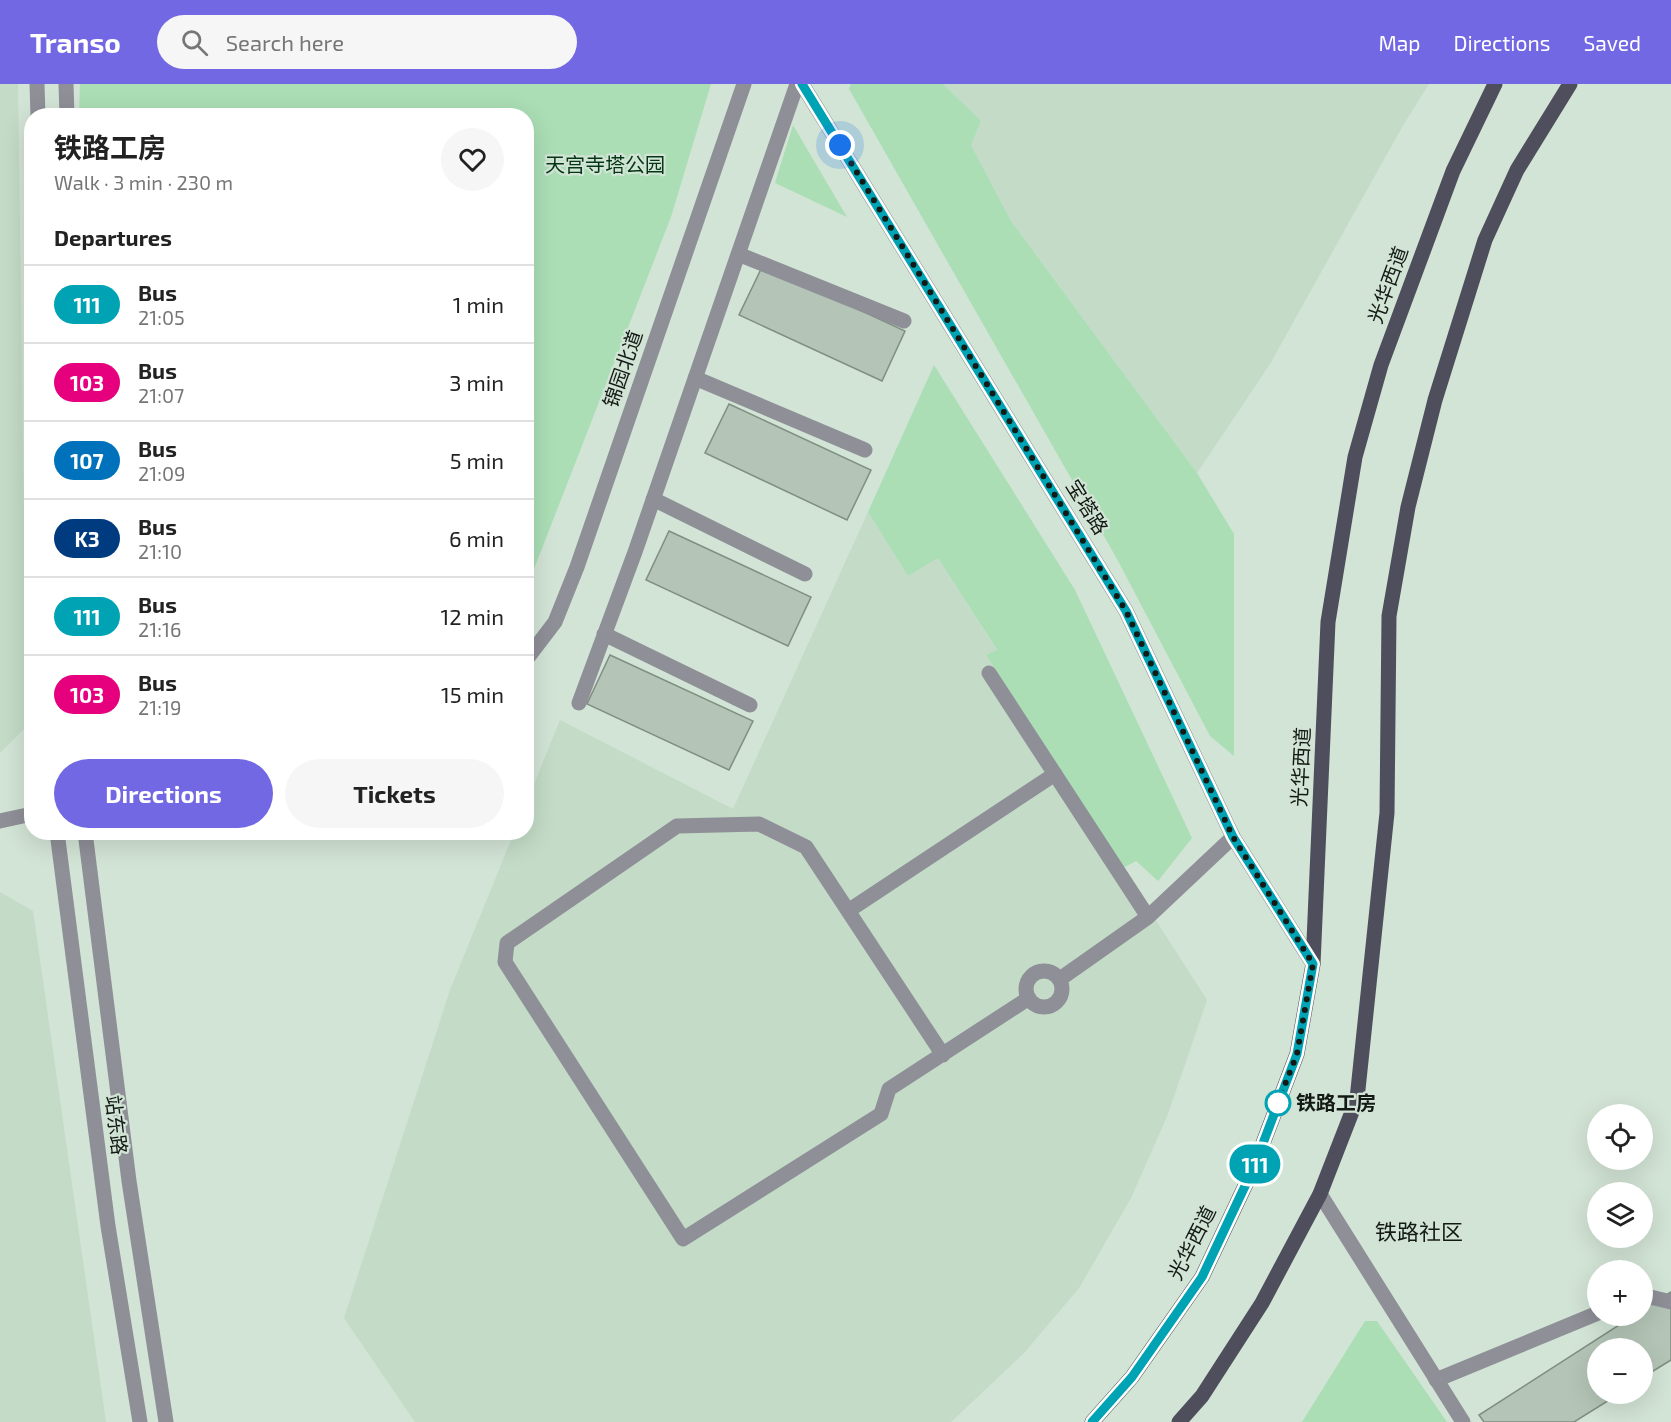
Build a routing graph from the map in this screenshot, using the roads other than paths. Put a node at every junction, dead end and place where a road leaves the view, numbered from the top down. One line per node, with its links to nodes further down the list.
1 (37, 84): 8 (street)
2 (66, 84): 9 (street)
3 (744, 84): 17 (street, 锦园北道)
4 (797, 84): 10 (street)
5 (802, 84): 24 (street, 宝塔路)
6 (1495, 84): 29 (main road, 光华西道)
7 (1569, 84): 33 (main road)
8 (38, 108)
9 (67, 108)
10 (738, 254): 11 (street); 12 (street)
11 (904, 321)
12 (695, 378): 13 (street); 14 (street)
13 (866, 450)
14 (653, 499): 15 (street); 16 (street)
15 (805, 574)
16 (604, 634): 19 (street); 20 (street)
17 (534, 650)
18 (990, 673): 21 (street)
19 (579, 703)
20 (750, 705)
21 (1055, 774): 27 (street); 28 (street)
22 (24, 816): 23 (street)
23 (0, 821)
24 (1233, 837): 28 (street); 29 (street, 宝塔路)
25 (58, 840): 38 (street, 站东路)
26 (86, 840): 39 (street, 站东路)
27 (848, 910): 32 (street); 32 (street)
28 (1148, 917): 30 (street)
29 (1313, 964): 40 (main road, 光华西道)
30 (1060, 979): 31 (street); 31 (street)
31 (1029, 998): 32 (street)
32 (943, 1054)
33 (1320, 1194): 37 (street); 41 (main road)
34 (1653, 1298): 35 (street)
35 (1671, 1302)
36 (1587, 1318): 37 (street)
37 (1436, 1380): 42 (street)
38 (140, 1422)
39 (166, 1422)
40 (1092, 1422)
41 (1179, 1422)
42 (1463, 1422)

